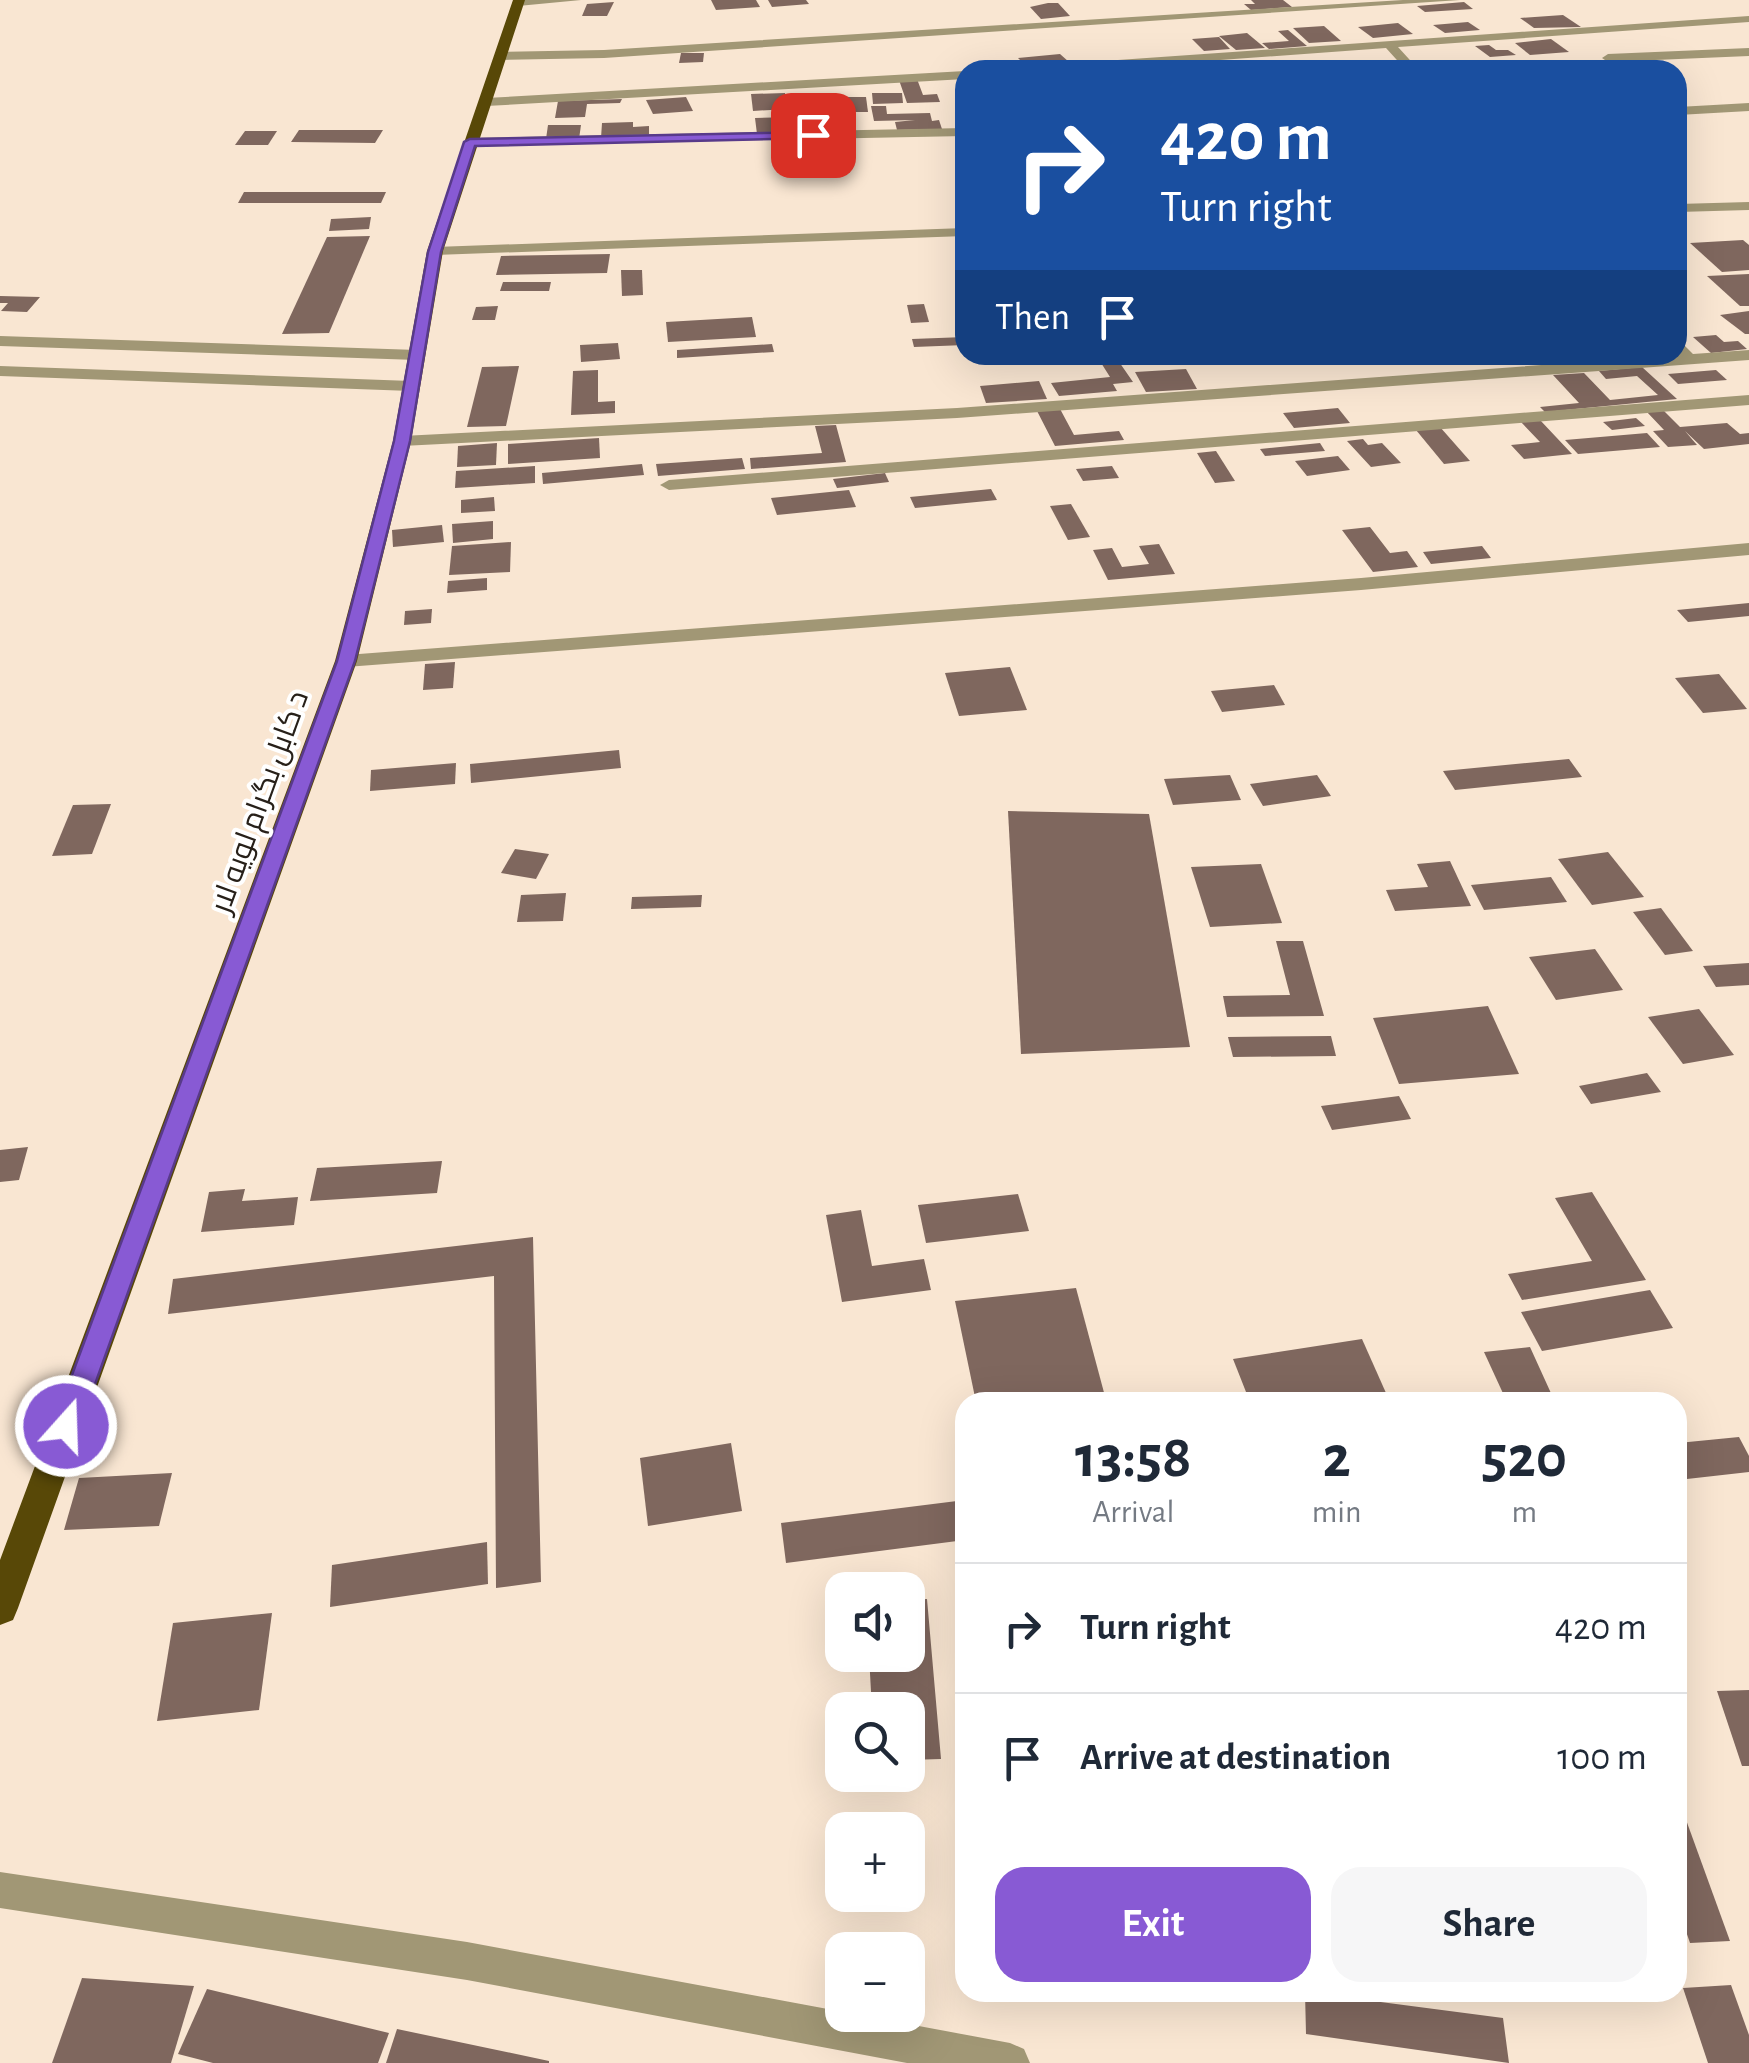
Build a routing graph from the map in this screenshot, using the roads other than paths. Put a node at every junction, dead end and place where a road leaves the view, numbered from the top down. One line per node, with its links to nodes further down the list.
1 (576, 0): 3 (street)
2 (1455, 0): 10 (street)
3 (519, 2): 10 (highway, د کابل بگرام لویه لار)
4 (1749, 19): 5 (street)
5 (1572, 32): 6 (street); 7 (street)
6 (1584, 41)
7 (1388, 44): 12 (street); 13 (street)
8 (1596, 50): 11 (street)
9 (1749, 52): 11 (street)
10 (500, 56): 16 (highway, د کابل بگرام لویه لار)
11 (1608, 58): 14 (street)
12 (1169, 60)
13 (1403, 60)
14 (1611, 60)
15 (955, 75): 16 (street)
16 (486, 102): 20 (highway, د کابل بگرام لویه لار)
17 (1749, 108): 18 (street)
18 (1687, 110)
19 (955, 132): 20 (street)
20 (470, 142): 24 (highway, د کابل بگرام لویه لار)
21 (1749, 206): 22 (street)
22 (1687, 208)
23 (955, 232): 24 (street)
24 (435, 252): 26 (highway, د کابل بگرام لویه لار)
25 (0, 341): 26 (street)
26 (417, 355): 35 (highway, د کابل بگرام لویه لار)
27 (1687, 356): 30 (street)
28 (1749, 356): 30 (street)
29 (1687, 360): 30 (street)
30 (1690, 360)
31 (1479, 365): 34 (street)
32 (1622, 365): 34 (street)
33 (0, 371): 35 (street)
34 (1486, 375): 37 (street)
35 (412, 386): 37 (highway, د کابل بگرام لویه لار)
36 (1749, 400): 38 (street)
37 (402, 441): 40 (highway, د کابل بگرام لویه لار)
38 (669, 485)
39 (1749, 549): 40 (street)
40 (346, 661): 41 (highway, د کابل بگرام لویه لار)
41 (0, 1608)
42 (0, 1890): 43 (street)
43 (1010, 2063)

